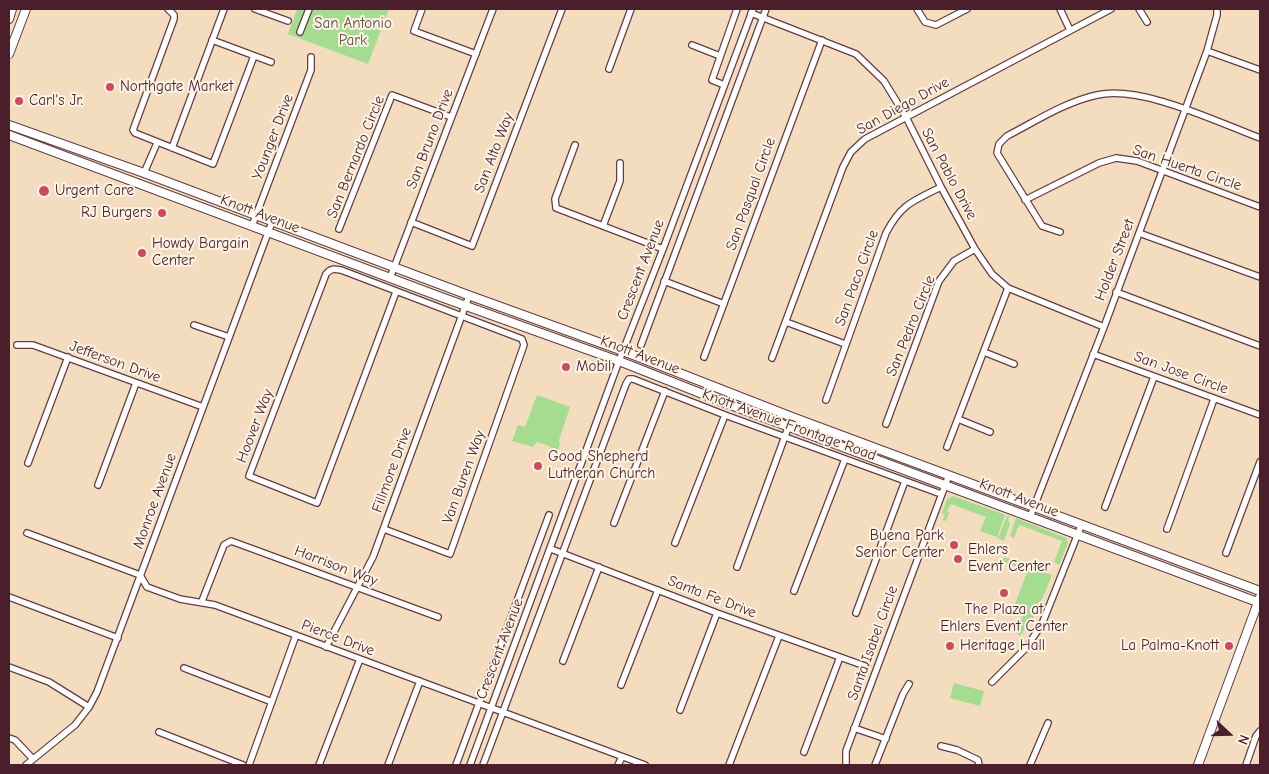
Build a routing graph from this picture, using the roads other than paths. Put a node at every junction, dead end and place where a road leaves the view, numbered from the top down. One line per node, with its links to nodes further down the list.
1 (12, 9): 22 (main road)
2 (26, 9): 31 (main road)
3 (168, 9): 46 (street)
4 (224, 9): 27 (street)
5 (256, 9): 19 (street)
6 (309, 9): 26 (street)
7 (422, 9): 32 (street)
8 (493, 9): 32 (street, San Bruno Drive)
9 (562, 9): 58 (street, San Alto Way)
10 (631, 9): 37 (street)
11 (737, 9): 34 (street)
12 (766, 9): 21 (street)
13 (917, 9): 14 (street)
14 (967, 9)
15 (1060, 9): 25 (street)
16 (1110, 9): 25 (street, San Diego Drive)
17 (1139, 9): 24 (street)
18 (1217, 9): 30 (street, Holder Street)
19 (271, 11): 23 (street)
20 (752, 11): 21 (street, San Pablo Drive); 39 (street, Crescent Avenue)
21 (763, 17): 28 (street, San Pablo Drive); 70 (street)
22 (9, 19)
23 (288, 20)
24 (1147, 22)
25 (1070, 30): 42 (street, San Diego Drive)
26 (300, 32)
27 (212, 40): 33 (street); 48 (street)
28 (822, 40): 42 (street, San Pablo Drive); 75 (street, San Pasqual Circle)
29 (692, 45): 34 (street)
30 (1207, 51): 38 (street); 40 (street, Holder Street)
31 (9, 54)
32 (476, 54): 41 (street, San Bruno Drive)
33 (254, 56): 36 (street); 48 (street)
34 (720, 56): 39 (street)
35 (311, 57): 56 (street, Younger Drive)
36 (271, 62)
37 (609, 69)
38 (1260, 70)
39 (724, 85): 65 (street, Crescent Avenue)
40 (1184, 109): 45 (street); 50 (street, Holder Street); 54 (street)
41 (451, 117): 58 (street, San Bruno Drive); 61 (street, San Bernardo Circle)
42 (906, 117): 53 (street, San Pablo Drive); 79 (street, San Diego Drive)
43 (9, 125): 51 (main road, Knott Avenue)
44 (9, 135): 52 (main road, Knott Avenue)
45 (1260, 138)
46 (157, 143): 48 (street); 51 (street)
47 (575, 145): 60 (street)
48 (172, 148)
49 (620, 163): 60 (street)
50 (1162, 170): 54 (street, San Huerta Circle); 55 (street, San Huerta Circle); 64 (street, Holder Street)
51 (144, 173): 52 (main road); 56 (main road, Knott Avenue)
52 (141, 183): 59 (main road, Knott Avenue)
53 (941, 187): 66 (street, San Pablo Drive); 84 (street, San Paco Circle)
54 (1025, 200): 63 (street)
55 (1260, 207)
56 (256, 216): 57 (main road, Knott Avenue); 59 (street, Younger Drive)
57 (272, 222): 62 (street, Monroe Avenue); 67 (main road, Knott Avenue)
58 (411, 222): 67 (street, San Bruno Drive)
59 (252, 226): 62 (main road, Knott Avenue)
60 (603, 226): 65 (street)
61 (340, 229)
62 (268, 231): 69 (main road, Knott Avenue); 83 (street, Monroe Avenue)
63 (1060, 232)
64 (1139, 233): 68 (street); 73 (street, Holder Street)
65 (664, 249): 88 (street, Crescent Avenue)
66 (975, 249): 71 (street, San Pablo Drive); 107 (street, San Pedro Circle)
67 (394, 268): 69 (street, San Bruno Drive); 74 (main road, Knott Avenue)
68 (1260, 277)
69 (390, 278): 76 (main road, Knott Avenue)
70 (664, 282): 75 (street); 86 (street)
71 (1008, 288): 81 (street, San Pablo Drive); 89 (street)
72 (396, 292): 72 (street, Hoover Way); 77 (street)
73 (1116, 292): 81 (street, Holder Street); 87 (street)
74 (469, 296): 76 (street, Fillmore Drive); 78 (main road, Knott Avenue)
75 (724, 304): 92 (street, San Pasqual Circle)
76 (465, 306): 77 (street, Fillmore Drive); 82 (main road, Knott Avenue)
77 (462, 315): 126 (street, Fillmore Drive); 126 (street, Van Buren Way)
78 (530, 318): 82 (main road); 88 (main road, Knott Avenue)
79 (786, 322): 84 (street); 93 (street, San Diego Drive)
80 (194, 325): 83 (street)
81 (1104, 327): 90 (street, Holder Street)
82 (526, 328): 94 (main road, Knott Avenue)
83 (229, 337): 102 (street, Monroe Avenue)
84 (845, 344): 101 (street, San Paco Circle)
85 (17, 345): 91 (street, Jefferson Drive)
86 (641, 345)
87 (1260, 346)
88 (623, 351): 94 (street, Crescent Avenue); 105 (main road, Knott Avenue)
89 (984, 352): 95 (street); 106 (street)
90 (1094, 354): 96 (street, San Jose Circle); 121 (street, Holder Street)
91 (68, 357): 98 (street, Jefferson Drive); 114 (street)
92 (704, 357)
93 (772, 358)
94 (619, 361): 108 (main road, Knott Avenue); 131 (street, Crescent Avenue)
95 (1014, 364)
96 (1154, 377): 100 (street, San Jose Circle); 120 (street)
97 (629, 380): 99 (street, Knott Avenue Frontage Road); 132 (street, Crescent Avenue)
98 (136, 383): 102 (street, Jefferson Drive); 117 (street)
99 (665, 391): 103 (street, Knott Avenue Frontage Road); 124 (street)
100 (1214, 399): 104 (street, San Jose Circle); 127 (street)
101 (826, 400)
102 (203, 407): 136 (street, Monroe Avenue)
103 (725, 415): 110 (street, Knott Avenue Frontage Road); 130 (street)
104 (1260, 415)
105 (792, 417): 108 (street); 115 (main road, Knott Avenue)
106 (958, 419): 109 (street); 111 (street)
107 (886, 424)
108 (788, 426): 110 (street); 118 (main road, Knott Avenue)
109 (990, 432)
110 (785, 437): 112 (street, Knott Avenue Frontage Road); 135 (street)
111 (947, 447)
112 (845, 459): 116 (street, Knott Avenue Frontage Road); 139 (street)
113 (1260, 462): 133 (street)
114 (28, 463)
115 (949, 475): 118 (street, Santa Isabel Circle); 121 (main road, Knott Avenue)
116 (905, 481): 119 (street, Knott Avenue Frontage Road); 145 (street)
117 (98, 485)
118 (945, 485): 119 (street, Santa Isabel Circle); 123 (main road, Knott Avenue)
119 (941, 494): 168 (street, Santa Isabel Circle)
120 (1105, 507)
121 (1034, 508): 123 (street, Holder Street); 125 (main road, Knott Avenue)
122 (549, 515): 162 (street)
123 (1030, 517): 129 (main road, Knott Avenue)
124 (614, 523)
125 (1081, 526): 129 (street); 140 (main road, Knott Avenue)
126 (384, 529): 137 (street, Fillmore Drive)
127 (1167, 529)
128 (27, 533): 136 (street, Pierce Drive)
129 (1078, 536): 142 (main road, Knott Avenue); 158 (street)
130 (675, 543)
131 (551, 549): 132 (street, Santa Fe Drive); 164 (street, Crescent Avenue)
132 (562, 553): 134 (street, Santa Fe Drive); 166 (street, Crescent Avenue)
133 (1226, 553)
134 (599, 567): 138 (street, Santa Fe Drive); 153 (street)
135 (737, 568)
136 (140, 576): 143 (street, Pierce Drive); 149 (street, Monroe Avenue)
137 (356, 587): 143 (street, Harrison Way); 146 (street, Harrison Way); 150 (street, Fillmore Drive)
138 (658, 590): 144 (street, Santa Fe Drive); 160 (street)
139 (794, 591)
140 (1260, 591)
141 (9, 597): 149 (street)
142 (1260, 601): 192 (main road)
143 (202, 602): 147 (street, Pierce Drive)
144 (717, 613): 148 (street, Santa Fe Drive); 165 (street)
145 (856, 613)
146 (438, 617)
147 (296, 635): 150 (street, Pierce Drive); 161 (street)
148 (779, 636): 151 (street, Santa Fe Drive); 188 (street)
149 (118, 638): 163 (street, Monroe Avenue)
150 (326, 647): 152 (street, Pierce Drive)
151 (840, 657): 154 (street, Santa Fe Drive); 174 (street)
152 (360, 659): 157 (street, Pierce Drive); 181 (street)
153 (563, 661)
154 (865, 666)
155 (9, 668): 163 (street)
156 (184, 668): 161 (street)
157 (420, 681): 162 (street, Pierce Drive); 182 (street)
158 (992, 682)
159 (909, 684): 172 (street)
160 (621, 685)
161 (272, 702): 180 (street)
162 (479, 704): 164 (street, Pierce Drive); 183 (street)
163 (89, 707): 176 (street, Monroe Avenue)
164 (491, 708): 166 (street, Pierce Drive); 184 (street, Crescent Avenue)
165 (680, 710)
166 (503, 713): 175 (street, Pierce Drive); 185 (street, Crescent Avenue)
167 (1048, 723): 191 (street)
168 (854, 728): 172 (street); 177 (street, Santa Isabel Circle)
169 (1259, 731): 193 (street)
170 (159, 732): 179 (street)
171 (9, 738): 176 (street)
172 (886, 739): 189 (street)
173 (942, 746): 190 (street)
174 (804, 752)
175 (622, 757): 186 (street); 187 (street, Pierce Drive)
176 (33, 759): 178 (street, Monroe Avenue)
177 (846, 764)
178 (26, 765)
179 (243, 765)
180 (249, 765)
181 (319, 765)
182 (388, 765)
183 (456, 765)
184 (470, 765)
185 (483, 765)
186 (618, 765)
187 (645, 765)
188 (729, 765)
189 (875, 765)
190 (979, 765)
191 (1030, 765)
192 (1198, 765)
193 (1246, 765)

